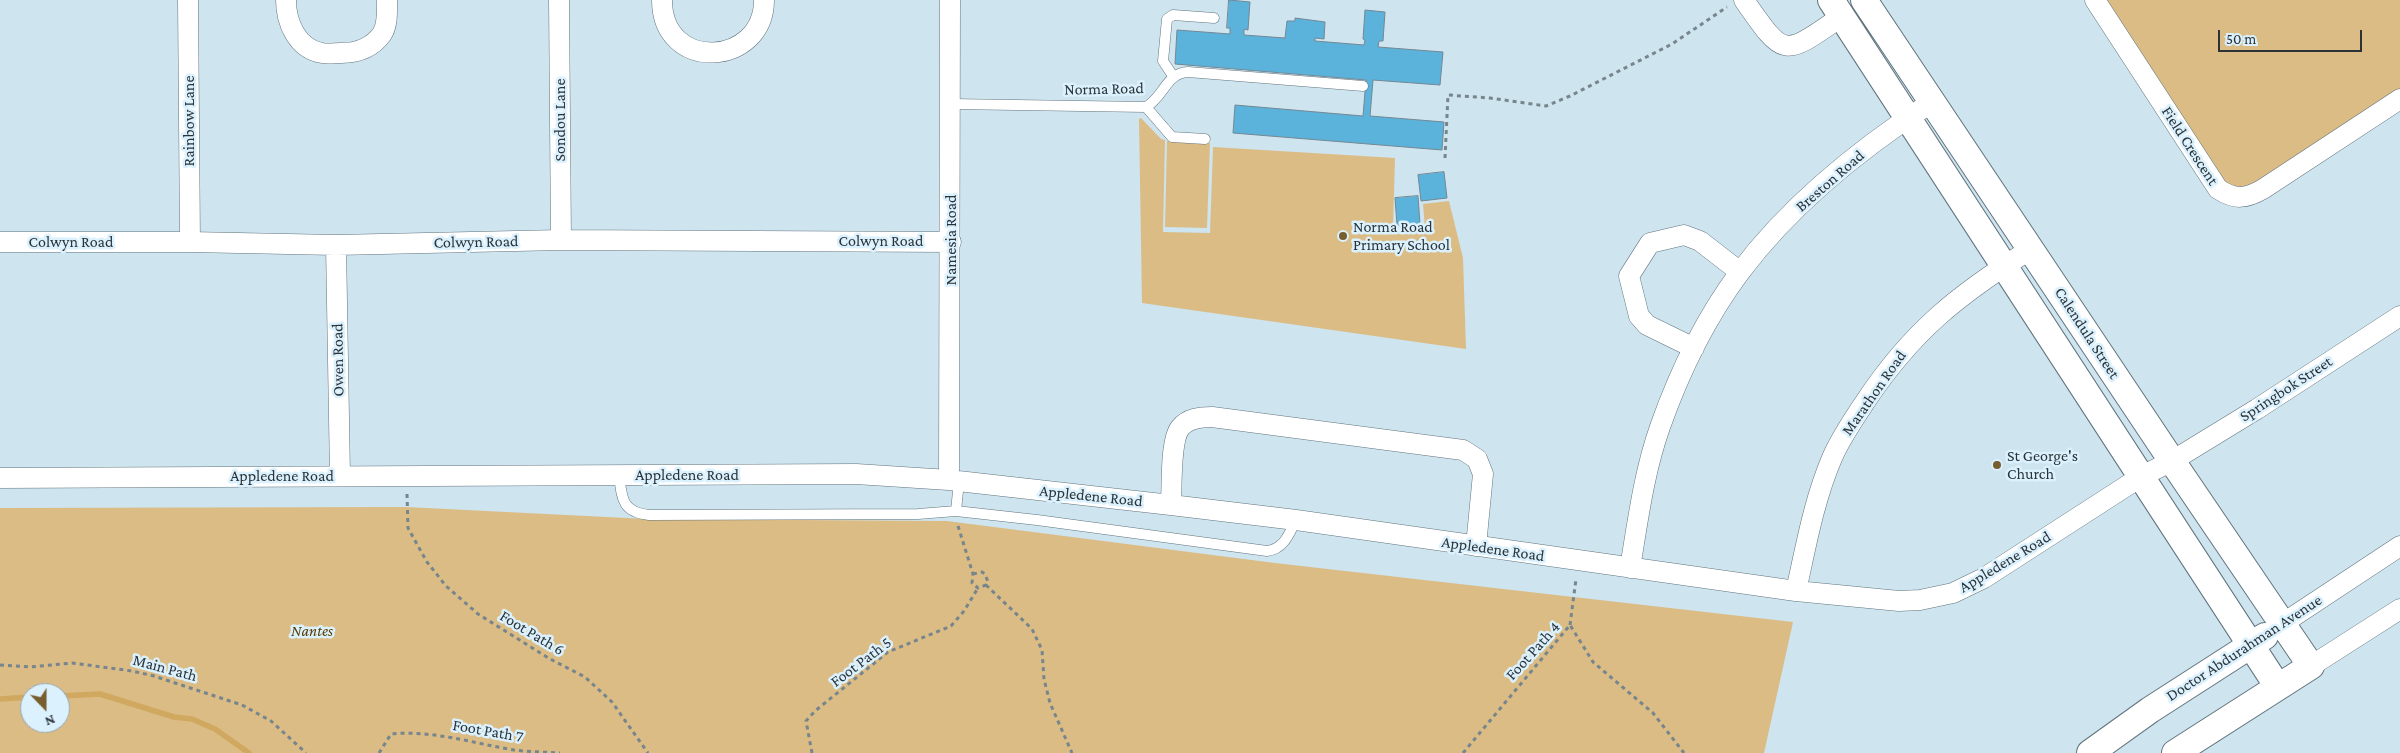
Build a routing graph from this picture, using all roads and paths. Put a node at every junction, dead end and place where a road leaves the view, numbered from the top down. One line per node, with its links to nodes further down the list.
1 (188, 0): 24 (street, Rainbow Lane)
2 (286, 0): 3 (street)
3 (387, 0)
4 (559, 0): 22 (street, Sondou Lane)
5 (662, 0): 6 (street)
6 (764, 0)
7 (950, 0): 17 (street, Namesia Road)
8 (1864, 0): 16 (street, Calendula Street)
9 (2095, 0): 15 (street, Field Crescent)
10 (1736, 3): 11 (street, Calendula Street); 21 (path)
11 (1837, 8): 19 (street, Calendula Street)
12 (1214, 18): 13 (lane)
13 (1173, 76): 14 (lane); 18 (lane, Norma Road)
14 (1363, 86)
15 (2400, 99)
16 (1932, 102): 19 (street, Breston Road); 27 (street, Calendula Street)
17 (951, 104): 18 (lane, Norma Road); 25 (street, Namesia Road)
18 (1146, 107): 20 (lane)
19 (1909, 117): 28 (street, Calendula Street); 29 (street, Breston Road)
20 (1205, 139)
21 (1445, 158)
22 (561, 240): 25 (street, Colwyn Road); 26 (street, Colwyn Road)
23 (0, 242): 24 (street, Colwyn Road)
24 (190, 242): 26 (street, Colwyn Road)
25 (951, 242): 38 (street, Namesia Road)
26 (336, 245): 34 (street, Owen Road)
27 (2031, 249): 28 (street, Marathon Road); 32 (street, Calendula Street)
28 (2004, 266): 36 (street, Calendula Street); 50 (street, Marathon Road)
29 (1740, 272): 31 (street, Breston Road); 31 (street)
30 (2400, 316): 32 (street, Springbok Street)
31 (1694, 348): 46 (street, Breston Road)
32 (2172, 462): 36 (street, Springbok Street); 52 (street, Calendula Street)
33 (619, 475): 35 (street, Appledene Road); 38 (street, Appledene Road); 40 (lane)
34 (340, 476): 35 (street, Appledene Road); 37 (street, Appledene Road)
35 (406, 476): 61 (path, Foot Path 6)
36 (2142, 476): 50 (street, Appledene Road); 54 (street, Calendula Street)
37 (0, 478)
38 (954, 480): 39 (street, Appledene Road); 40 (lane)
39 (1171, 505): 41 (street, Appledene Road); 43 (street)
40 (956, 512): 41 (lane)
41 (1296, 520): 43 (street, Appledene Road)
42 (957, 525): 47 (path)
43 (1476, 546): 45 (street, Appledene Road)
44 (2400, 546): 52 (street, Doctor Abdurahman Avenue)
45 (1578, 561): 46 (street, Appledene Road); 53 (path)
46 (1630, 568): 50 (street, Appledene Road)
47 (974, 574): 48 (path); 49 (path)
48 (986, 586): 49 (path); 63 (path)
49 (978, 588): 62 (path, Foot Path 5)
50 (1796, 590)
51 (2400, 609): 56 (street)
52 (2282, 624): 54 (street, Doctor Abdurahman Avenue); 56 (street, Calendula Street)
53 (1570, 625): 64 (path, Foot Path 4); 65 (path, Foot Path 4)
54 (2250, 646): 57 (street, Calendula Street); 66 (street, Doctor Abdurahman Avenue)
55 (0, 665): 58 (path, Main Path)
56 (2311, 666): 57 (street)
57 (2278, 687): 67 (street)
58 (306, 753)
59 (378, 753): 60 (path, Foot Path 7)
60 (560, 753)
61 (648, 753)
62 (812, 753)
63 (1072, 753)
64 (1463, 753)
65 (1684, 753)
66 (2090, 753)
67 (2175, 753)

